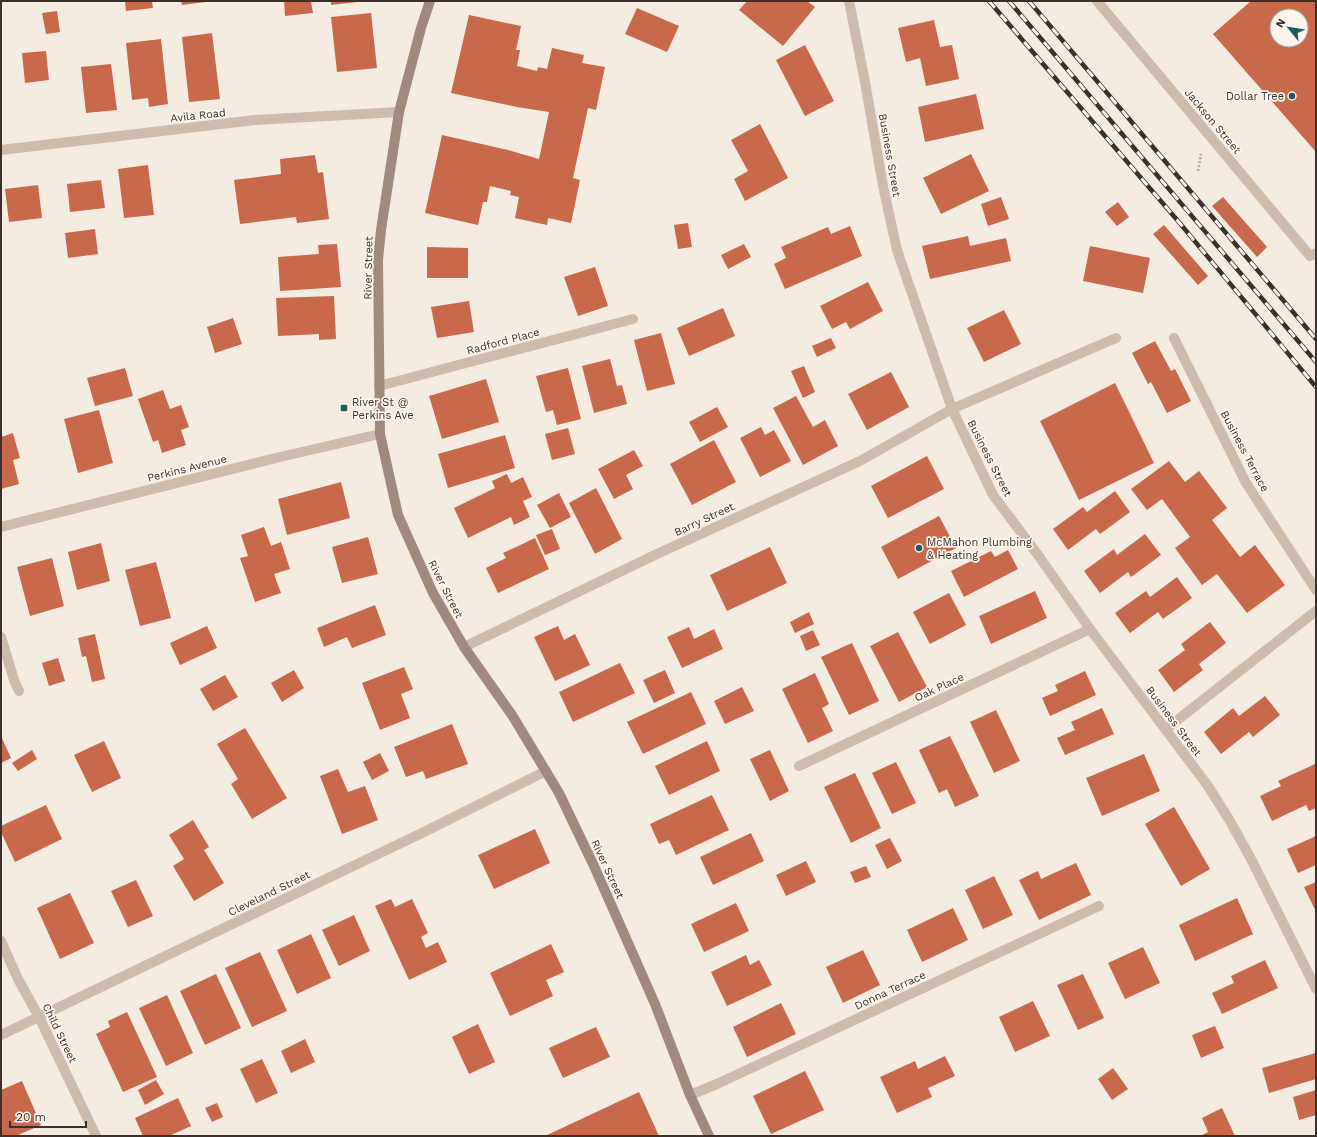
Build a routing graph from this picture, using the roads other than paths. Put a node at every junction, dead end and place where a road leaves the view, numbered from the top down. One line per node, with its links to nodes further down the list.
1 (430, 1): 4 (main road, River Street)
2 (849, 1): 11 (street, Business Street)
3 (1097, 1): 6 (street, Jackson Street)
4 (399, 112): 5 (street, Avila Road); 10 (main road, River Street)
5 (1, 150)
6 (1313, 255)
7 (633, 319): 10 (street, Radford Place)
8 (1116, 338): 11 (street)
9 (1174, 338): 14 (street, Business Terrace)
10 (379, 386): 12 (main road, River Street)
11 (952, 409): 16 (street, Business Street); 18 (street, Barry Street)
12 (380, 434): 13 (street, Perkins Avenue); 18 (main road, River Street)
13 (1, 527)
14 (1316, 590)
15 (1316, 611): 20 (street)
16 (1090, 628): 20 (street, Business Street); 21 (street, Oak Place)
17 (1, 637): 19 (street)
18 (464, 647): 22 (main road, River Street)
19 (19, 691)
20 (1166, 729): 25 (street, Business Street)
21 (799, 766)
22 (546, 771): 26 (street, Cleveland Street); 28 (main road, River Street)
23 (1099, 906): 28 (street, Donna Terrace)
24 (1, 941): 26 (street, Child Street)
25 (1316, 989)
26 (39, 1017): 27 (street, Cleveland Street); 29 (street, Child Street)
27 (1, 1035)
28 (690, 1095): 30 (main road, River Street)
29 (96, 1136)
30 (709, 1136)

